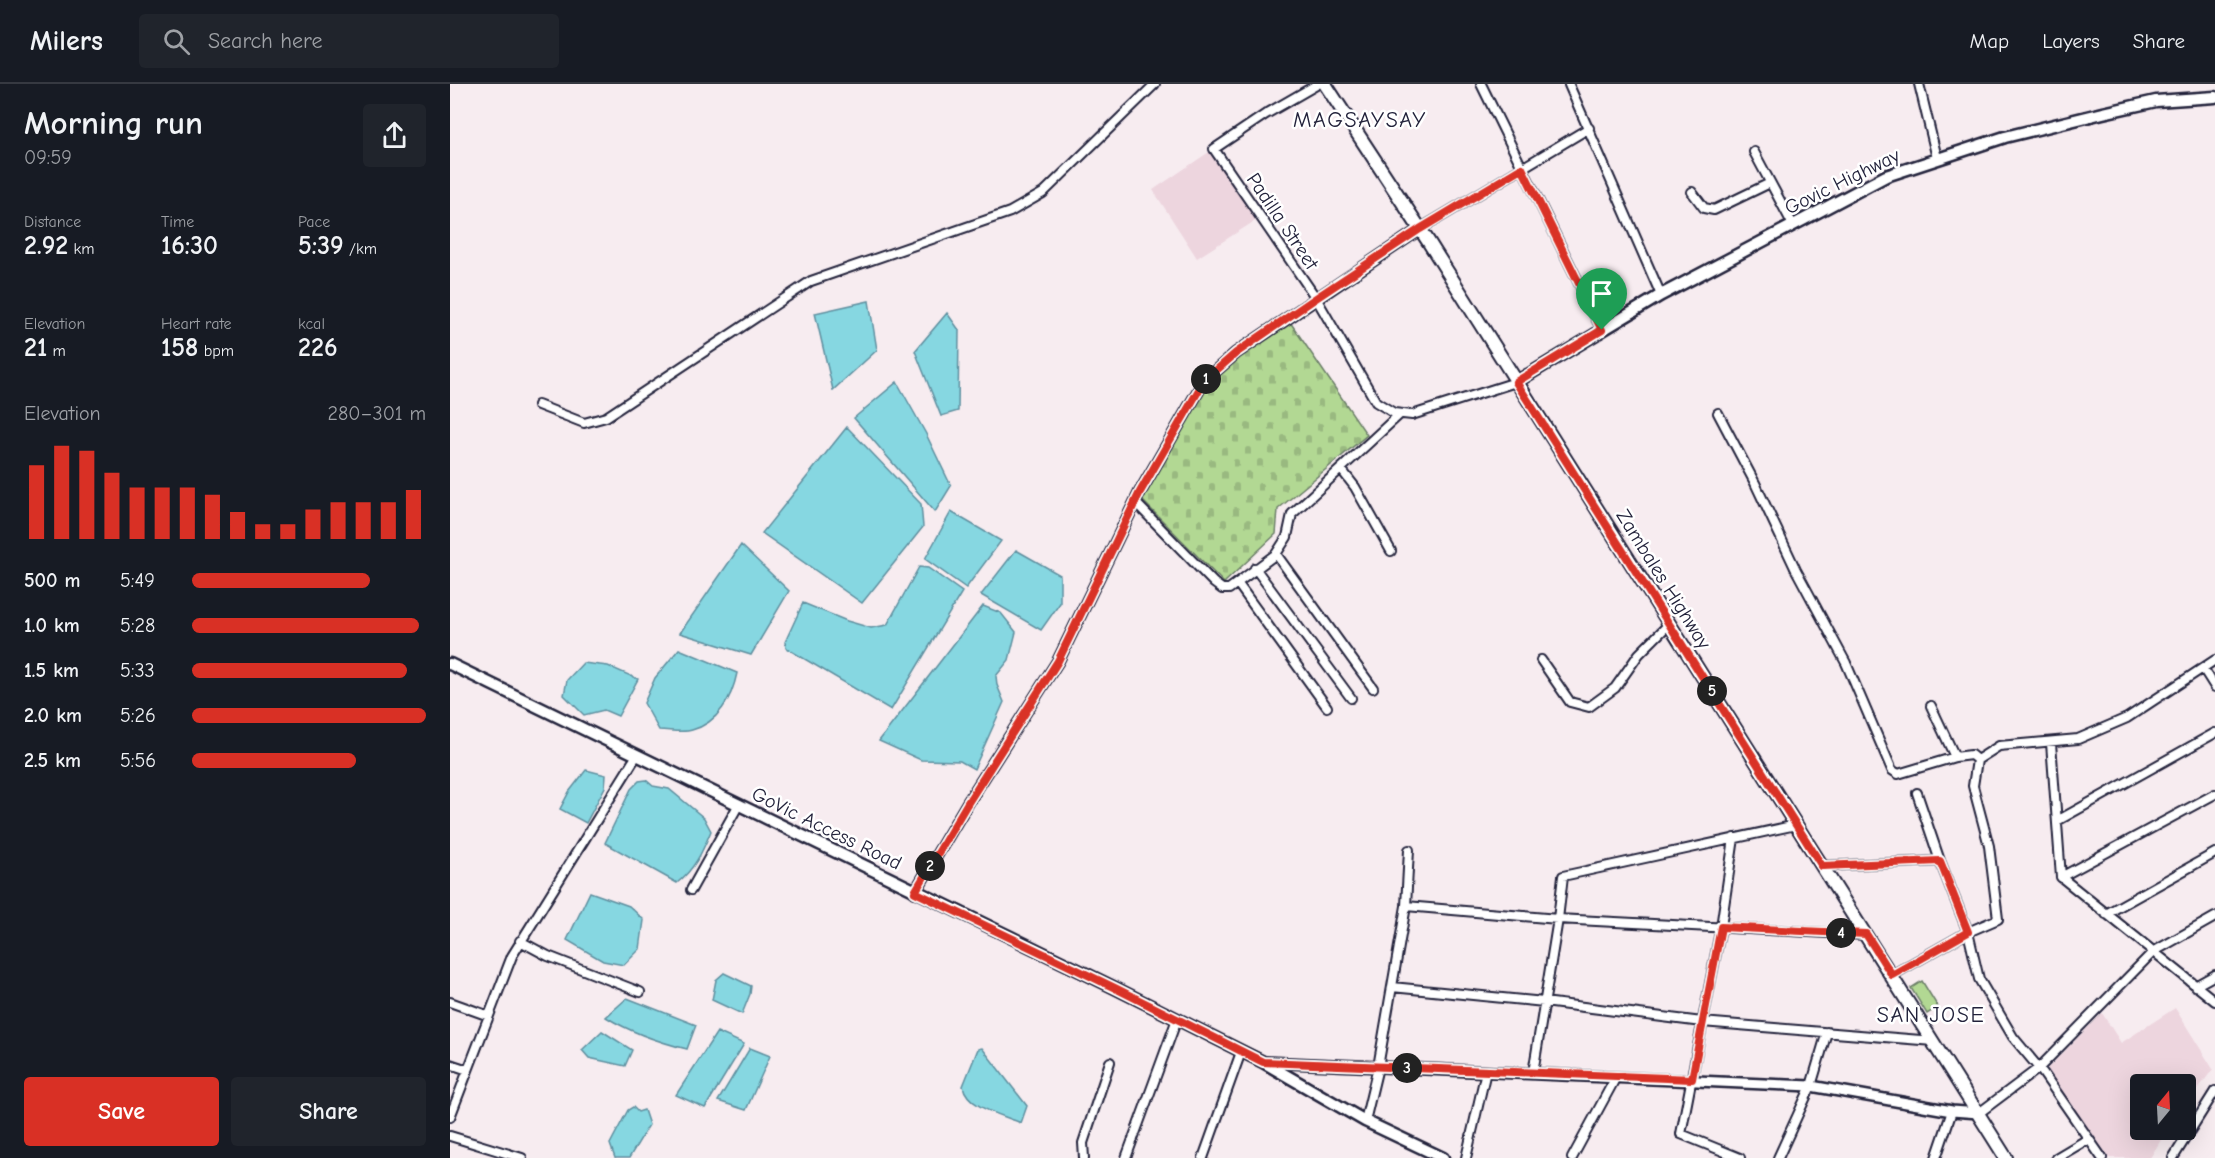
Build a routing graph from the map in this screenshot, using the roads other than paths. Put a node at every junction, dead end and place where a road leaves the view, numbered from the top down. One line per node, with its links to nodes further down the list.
1 (1155, 84): 20 (street)
2 (1318, 84): 17 (street, Padilla Street)
3 (1325, 84): 15 (main road, Zambales Highway)
4 (1480, 84): 11 (street)
5 (1919, 84): 10 (street)
6 (1569, 85): 8 (street)
7 (2215, 97): 10 (main road, Govic Highway)
8 (1589, 128): 11 (street); 16 (street)
9 (1754, 152): 12 (street)
10 (1937, 158): 14 (main road, Govic Highway)
11 (1522, 168): 15 (street); 18 (street)
12 (1770, 183): 13 (street); 14 (street)
13 (1692, 192)
14 (1793, 225): 16 (main road, Govic Highway)
15 (1420, 229): 17 (street); 19 (main road, Zambales Highway)
16 (1661, 295): 18 (main road, Govic Highway)
17 (1316, 298): 22 (street, Padilla Street); 24 (street)
18 (1602, 330): 19 (main road, Govic Highway)
19 (1516, 382): 22 (street); 29 (main road, Zambales Highway)
20 (538, 405)
21 (1718, 413): 42 (street)
22 (1400, 414): 23 (street)
23 (1341, 469): 25 (street); 26 (street)
24 (1135, 502): 28 (street); 56 (street)
25 (1391, 551)
26 (1276, 554): 27 (street); 35 (street)
27 (1255, 568): 28 (street); 36 (street)
28 (1238, 584): 38 (street)
29 (1669, 624): 30 (street); 48 (main road, Zambales Highway)
30 (1541, 660)
31 (2215, 660): 33 (street)
32 (450, 664): 41 (main road, GoVic Access Road)
33 (2203, 668): 34 (street); 40 (street)
34 (2215, 687)
35 (1373, 688)
36 (1351, 698)
37 (1931, 706): 42 (street)
38 (1327, 707)
39 (2215, 733): 47 (street)
40 (2051, 743): 43 (street); 47 (street)
41 (638, 755): 46 (main road, GoVic Access Road); 64 (street)
42 (1954, 757): 43 (street)
43 (1977, 760): 62 (street)
44 (1917, 793): 52 (street)
45 (2215, 794): 54 (street)
46 (739, 804): 55 (street); 56 (main road, GoVic Access Road)
47 (2057, 821): 54 (street)
48 (1796, 825): 49 (street); 53 (main road, Zambales Highway)
49 (1734, 838): 60 (street); 61 (street)
50 (1409, 850): 57 (street)
51 (2215, 853): 58 (street)
52 (1940, 861): 53 (street); 62 (street)
53 (1822, 866): 63 (main road, Zambales Highway)
54 (2061, 877): 58 (street)
55 (691, 890)
56 (915, 892): 75 (main road, GoVic Access Road)
57 (1406, 906): 60 (street); 69 (street)
58 (2106, 914): 65 (street)
59 (2215, 917): 65 (street)
60 (1558, 919): 61 (street); 73 (street)
61 (1721, 927): 63 (street); 76 (street)
62 (1968, 932): 66 (street); 84 (street)
63 (1866, 934): 66 (main road, Zambales Highway)
64 (520, 941): 70 (street); 74 (street)
65 (2153, 952): 68 (street); 84 (street)
66 (1892, 975): 78 (main road, Zambales Highway)
67 (2215, 975): 68 (street)
68 (2195, 986): 71 (street)
69 (1392, 987): 73 (street); 83 (street)
70 (640, 992)
71 (2215, 1001)
72 (450, 1002): 74 (street)
73 (1544, 1002): 76 (street); 87 (street)
74 (489, 1016): 85 (street)
75 (1177, 1019): 79 (main road, GoVic Access Road); 100 (street)
76 (1702, 1022): 77 (street); 89 (street)
77 (1827, 1032): 78 (street); 90 (street)
78 (1932, 1041): 93 (main road, Zambales Highway)
79 (1240, 1052): 81 (main road, GoVic Access Road); 101 (street)
80 (1110, 1062): 99 (street)
81 (1263, 1062): 83 (street); 95 (main road, GoVic Access Road)
82 (450, 1064): 85 (street)
83 (1378, 1067): 86 (street); 95 (street)
84 (2039, 1068): 93 (street); 97 (street)
85 (468, 1070): 94 (street)
86 (1486, 1071): 87 (street); 103 (street)
87 (1533, 1073): 88 (street)
88 (1616, 1077): 89 (street); 104 (street)
89 (1692, 1079): 90 (street); 105 (street)
90 (1811, 1086): 92 (street); 106 (street)
91 (2215, 1091): 111 (street)
92 (1952, 1111): 93 (street); 107 (street)
93 (1979, 1113): 108 (main road, Zambales Highway)
94 (450, 1117)
95 (1365, 1121): 102 (main road, GoVic Access Road)
96 (450, 1136): 98 (street)
97 (2088, 1139): 109 (street); 110 (street)
98 (522, 1158)
99 (1084, 1158)
100 (1126, 1158)
101 (1203, 1158)
102 (1443, 1158)
103 (1466, 1158)
104 (1572, 1158)
105 (1740, 1158)
106 (1778, 1158)
107 (1936, 1158)
108 (2006, 1158)
109 (2056, 1158)
110 (2102, 1158)
111 (2174, 1158)

